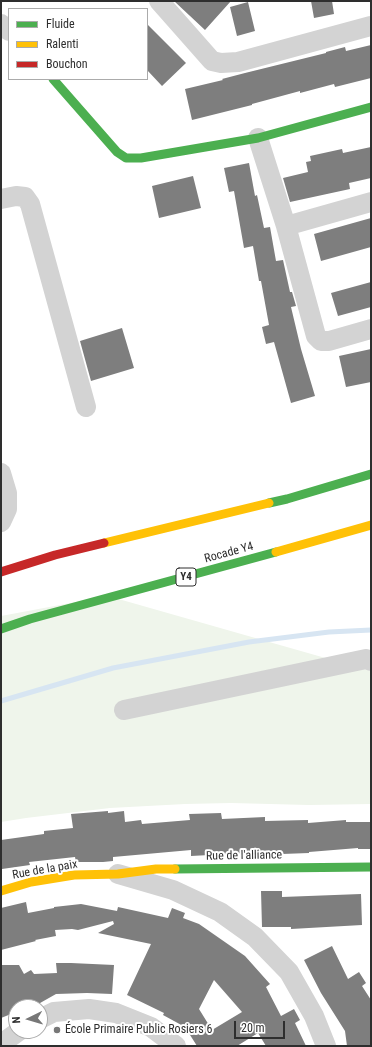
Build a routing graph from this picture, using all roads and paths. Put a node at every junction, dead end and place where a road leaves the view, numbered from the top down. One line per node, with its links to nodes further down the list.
1 (159, 1): 2 (street)
2 (371, 26)
3 (54, 80): 5 (main road)
4 (371, 107): 5 (main road)
5 (258, 138): 8 (street)
6 (1, 199): 10 (street)
7 (371, 202): 8 (street)
8 (286, 226): 9 (street)
9 (371, 329)
10 (86, 407)
11 (1, 473): 13 (street)
12 (371, 474): 15 (main road)
13 (1, 522)
14 (371, 525): 16 (main road, Rocade Y4 / Y4)
15 (1, 572)
16 (1, 629)
17 (371, 661): 18 (street)
18 (124, 710)
19 (371, 867): 20 (main road, Rue de l'alliance)
20 (118, 874): 21 (main road, Rue de la paix); 24 (street)
21 (1, 891)
22 (48, 1015): 23 (street)
23 (176, 1046)
24 (326, 1046)

